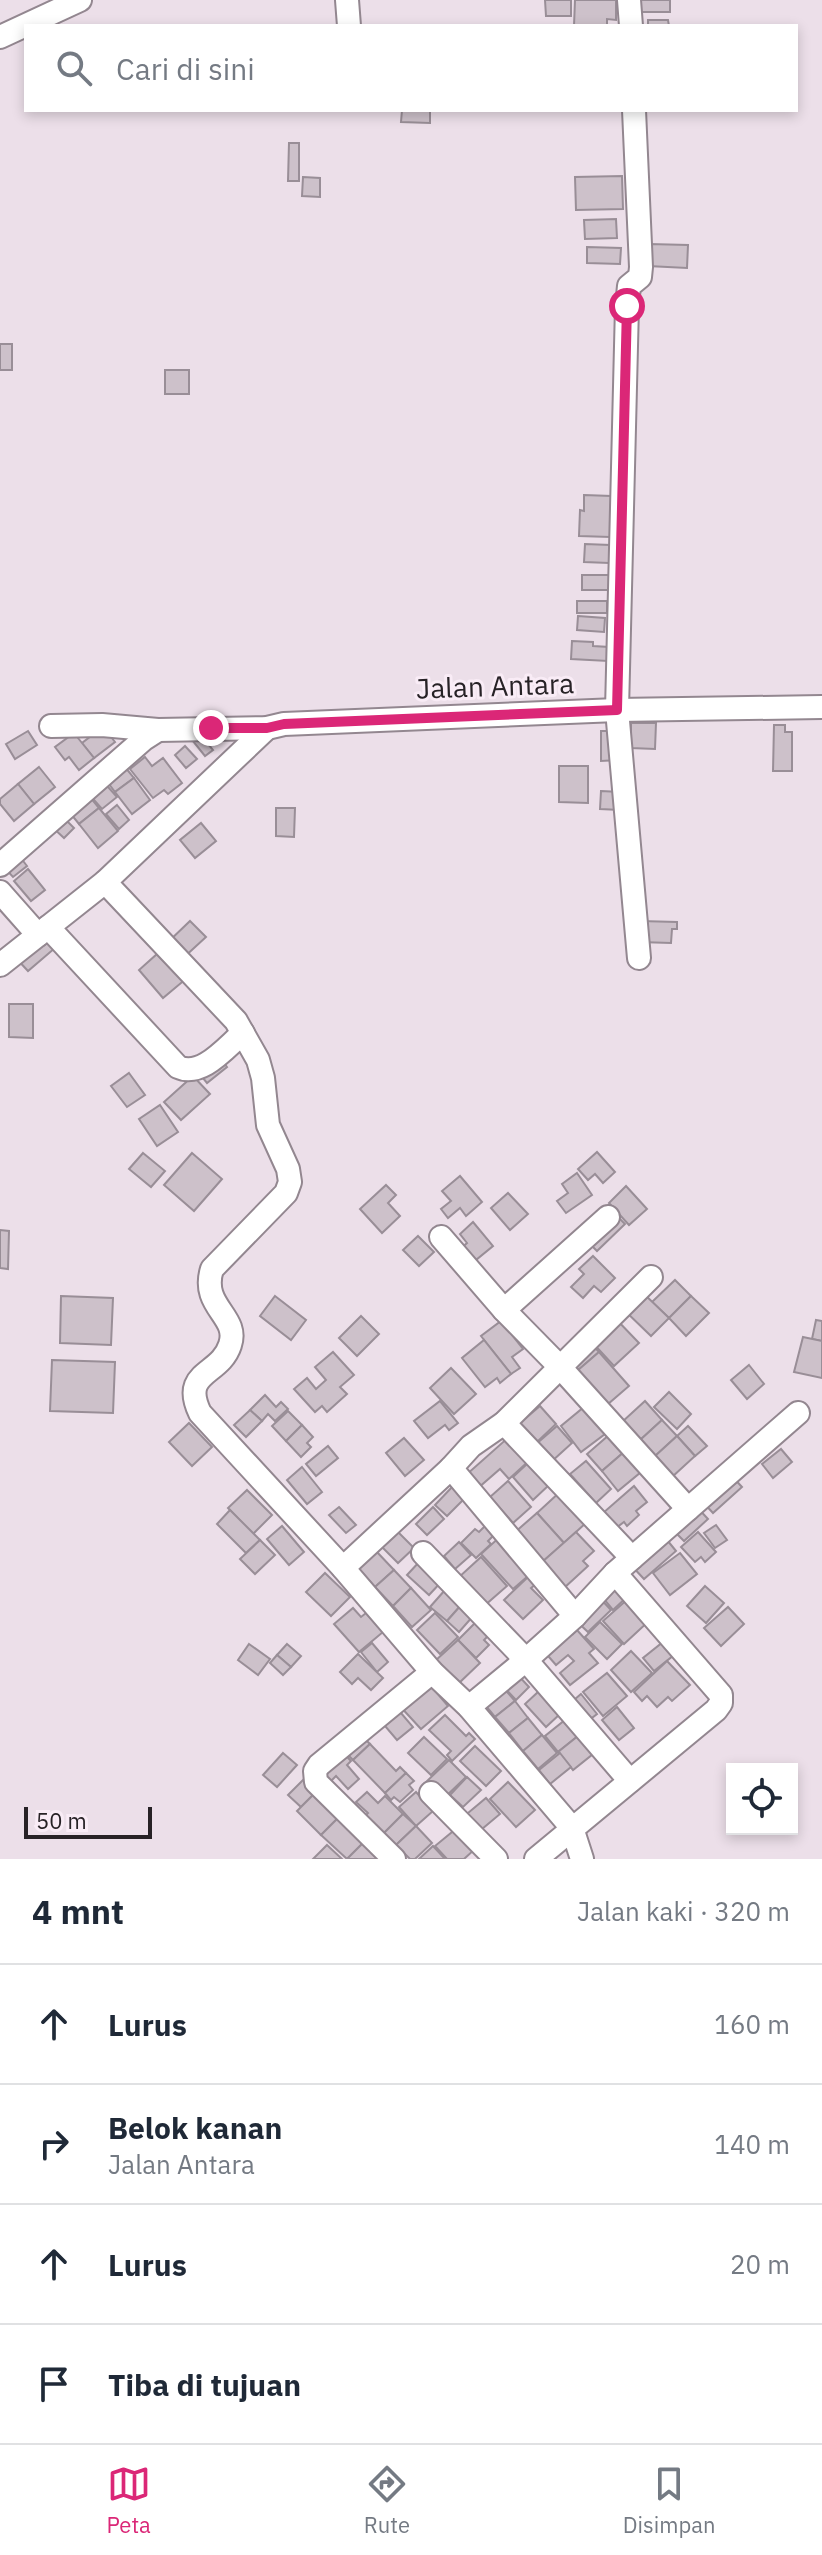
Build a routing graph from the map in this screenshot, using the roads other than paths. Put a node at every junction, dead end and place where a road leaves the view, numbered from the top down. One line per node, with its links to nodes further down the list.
1 (80, 0): 4 (street)
2 (347, 0): 5 (street)
3 (629, 0): 6 (street)
4 (28, 24)
5 (349, 24)
6 (631, 24)
7 (24, 26): 8 (street)
8 (0, 37)
9 (634, 112): 11 (street)
10 (822, 707): 11 (street, Jalan Antara)
11 (617, 710): 13 (street, Jalan Antara); 19 (street)
12 (51, 726): 14 (street, Jalan Antara)
13 (267, 728): 14 (street, Jalan Antara); 16 (street)
14 (158, 730): 15 (street)
15 (0, 865)
16 (105, 882): 18 (street); 21 (street)
17 (0, 892): 18 (street)
18 (43, 931): 20 (street); 21 (street)
19 (639, 958)
20 (0, 965)
21 (243, 1033): 33 (street)
22 (608, 1217): 25 (street)
23 (441, 1237): 25 (street)
24 (651, 1277): 26 (street)
25 (504, 1310): 26 (street)
26 (560, 1367): 28 (street); 30 (street)
27 (798, 1413): 30 (street)
28 (504, 1423): 29 (street); 32 (street)
29 (451, 1468): 33 (street); 34 (street)
30 (688, 1509): 32 (street)
31 (423, 1553): 35 (street)
32 (624, 1565): 34 (street); 38 (street)
33 (343, 1568): 36 (street)
34 (575, 1616): 35 (street)
35 (526, 1660): 37 (street); 38 (street)
36 (432, 1672): 37 (street); 41 (street)
37 (469, 1707): 40 (street)
38 (630, 1781): 40 (street)
39 (431, 1793): 42 (street)
40 (572, 1828): 43 (street); 44 (street)
41 (394, 1859)
42 (496, 1859)
43 (536, 1859)
44 (582, 1859)

